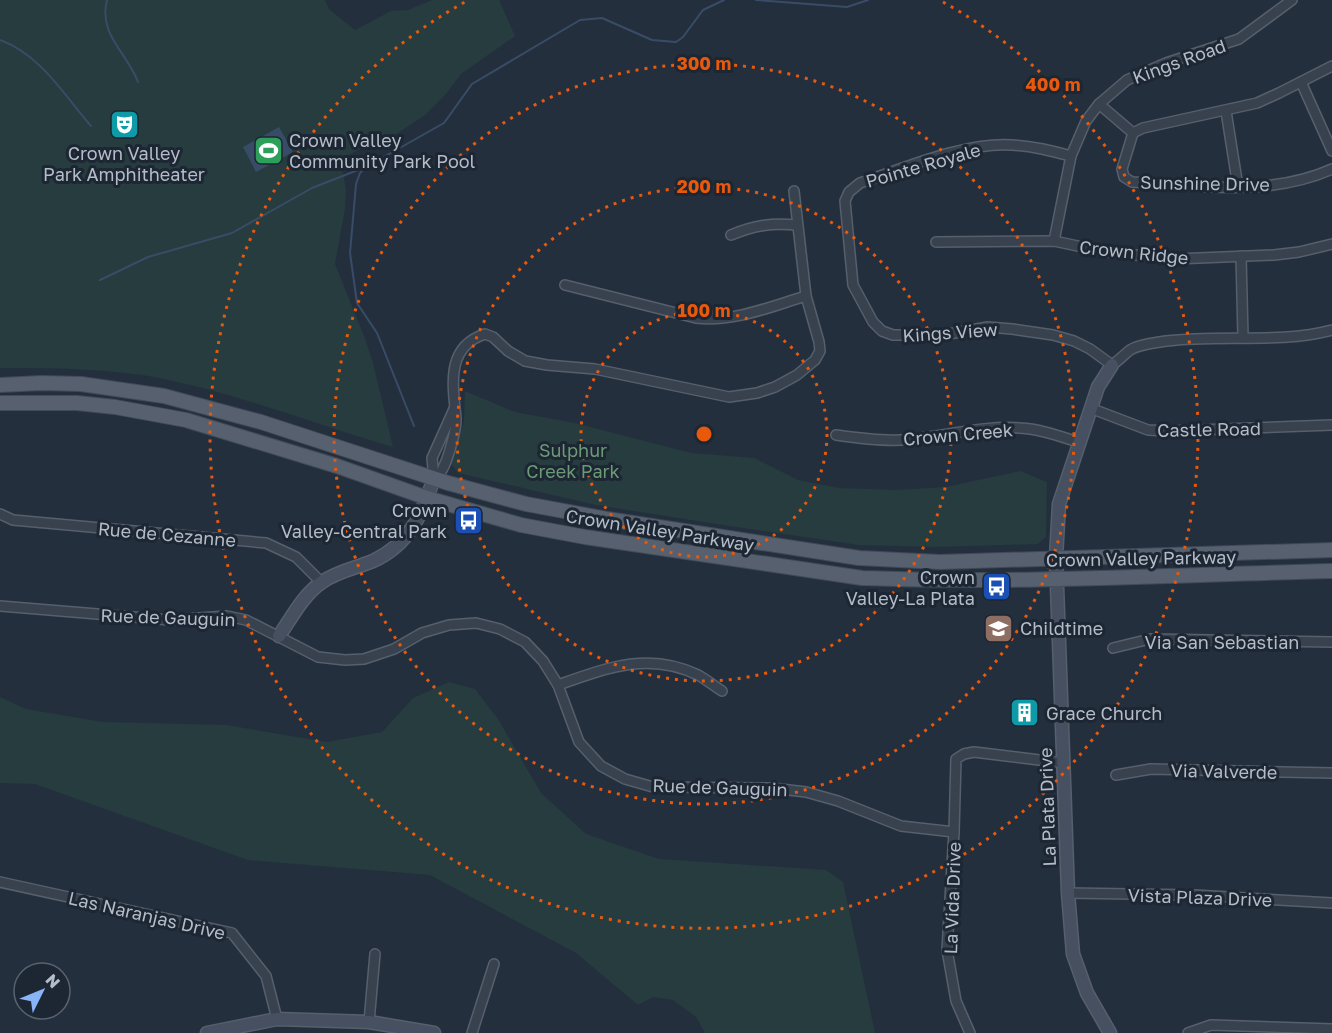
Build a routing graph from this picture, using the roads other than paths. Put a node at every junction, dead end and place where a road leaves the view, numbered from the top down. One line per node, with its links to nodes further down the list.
1 (1292, 0): 4 (street, Kings Road)
2 (1332, 66): 3 (street)
3 (1301, 82): 5 (street); 7 (street)
4 (1099, 104): 6 (street); 8 (street, Kings Road)
5 (1226, 111): 6 (street); 10 (street)
6 (1133, 133): 10 (street, Sunshine Drive)
7 (1332, 151)
8 (1071, 156): 12 (street, Pointe Royale); 15 (street, Kings Road)
9 (1332, 169): 10 (street, Sunshine Drive)
10 (1238, 187)
11 (794, 191): 13 (street)
12 (849, 192): 23 (street, Kings View)
13 (797, 225): 14 (street); 20 (street)
14 (731, 235)
15 (1054, 241): 16 (street, Crown Ridge); 18 (street, Crown Ridge)
16 (936, 242)
17 (1332, 244): 18 (street, Crown Ridge)
18 (1241, 256): 22 (street)
19 (565, 285): 20 (street)
20 (806, 296): 30 (street)
21 (1332, 330): 22 (street)
22 (1243, 337): 23 (street)
23 (1112, 366): 26 (street, La Plata Drive)
24 (0, 385): 30 (main road, Crown Valley Parkway)
25 (0, 403): 31 (main road, Crown Valley Parkway)
26 (1090, 408): 27 (street, Castle Road); 29 (street, La Plata Drive)
27 (1332, 425)
28 (836, 435): 29 (street, Crown Creek)
29 (1078, 442): 34 (street, La Plata Drive)
30 (434, 478): 31 (street); 34 (main road, Crown Valley Parkway)
31 (427, 498): 36 (main road, Crown Valley Parkway); 37 (street)
32 (0, 514): 37 (street, Rue de Cezanne)
33 (1332, 550): 34 (main road, Crown Valley Parkway)
34 (1056, 558): 36 (street, La Plata Drive)
35 (1332, 571): 36 (main road, Crown Valley Parkway)
36 (1056, 578): 44 (street, La Plata Drive)
37 (321, 582): 39 (street)
38 (0, 606): 39 (street, Rue de Gauguin)
39 (279, 636): 42 (street, Rue de Gauguin)
40 (1332, 642): 41 (street, Via San Sebastian)
41 (1113, 648)
42 (558, 686): 43 (street); 47 (street, Rue de Gauguin)
43 (722, 691)
44 (1064, 763): 47 (street, La Vida Drive); 49 (street, La Plata Drive)
45 (1332, 773): 46 (street, Via Valverde)
46 (1116, 775)
47 (954, 832): 59 (street, La Vida Drive)
48 (0, 882): 53 (street, Las Naranjas Drive)
49 (1068, 893): 50 (street, Vista Plaza Drive); 60 (street, La Plata Drive)
50 (1332, 903)
51 (375, 954): 54 (street)
52 (494, 964): 58 (street)
53 (277, 1019): 54 (street); 56 (street)
54 (369, 1023): 57 (street)
55 (1332, 1029): 61 (street)
56 (207, 1033)
57 (434, 1033)
58 (472, 1033)
59 (970, 1033)
60 (1110, 1033)
61 (1188, 1033)

